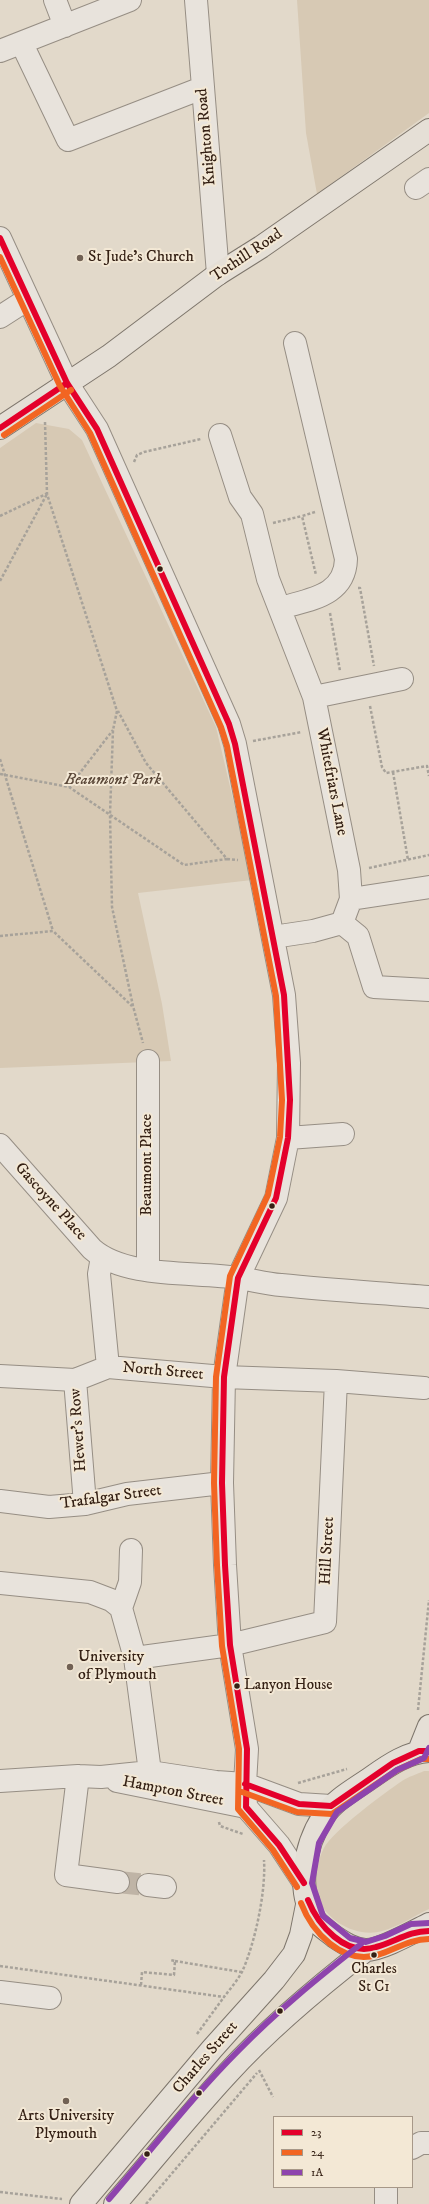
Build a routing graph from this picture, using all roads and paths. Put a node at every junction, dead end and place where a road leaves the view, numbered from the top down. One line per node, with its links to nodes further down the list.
1 (55, 0): 4 (street)
2 (130, 0): 4 (street)
3 (196, 0): 7 (street, Knighton Road)
4 (65, 26): 5 (street)
5 (22, 44): 6 (street); 7 (street)
6 (0, 51)
7 (202, 88): 10 (street, Knighton Road)
8 (429, 130): 10 (main road, Tothill Road)
9 (0, 238): 11 (street)
10 (218, 274): 14 (main road, Tothill Road)
11 (28, 299): 12 (street); 14 (street)
12 (0, 317)
13 (295, 343): 20 (street)
14 (67, 383): 15 (main road, Tothill Road); 18 (street)
15 (40, 401): 16 (main road, Tothill Road); 19 (path)
16 (0, 428)
17 (220, 435): 18 (path); 26 (street, Whitefriars Lane)
18 (120, 481): 34 (street)
19 (47, 494): 21 (path); 24 (path); 31 (path)
20 (334, 507): 22 (path); 25 (street)
21 (0, 516)
22 (302, 516): 23 (path); 25 (path)
23 (282, 521)
24 (0, 581)
25 (328, 592): 26 (street); 28 (path); 29 (path)
26 (281, 608): 30 (street, Whitefriars Lane)
27 (402, 679): 28 (street)
28 (372, 686): 29 (street); 36 (path)
29 (344, 691): 30 (street)
30 (314, 697): 44 (street, Whitefriars Lane)
31 (117, 711): 32 (path); 41 (path)
32 (113, 730): 40 (path); 41 (path)
33 (294, 733): 34 (path)
34 (235, 744): 50 (street)
35 (0, 759): 38 (path)
36 (394, 772): 39 (path); 43 (path)
37 (0, 774): 38 (path)
38 (4, 774): 40 (path); 48 (path)
39 (429, 776)
40 (69, 787): 41 (path)
41 (110, 814): 52 (path)
42 (429, 855): 43 (path)
43 (408, 860): 44 (path)
44 (349, 872): 46 (street, Whitefriars Lane)
45 (429, 887): 46 (street)
46 (351, 899): 47 (street, Whitefriars Lane)
47 (342, 922): 50 (street); 51 (street)
48 (53, 931): 49 (path); 52 (path)
49 (0, 936)
50 (273, 937): 55 (street)
51 (429, 990)
52 (133, 1006): 53 (path)
53 (148, 1061): 58 (street, Beaumont Place)
54 (343, 1134): 55 (street)
55 (288, 1138): 59 (street)
56 (0, 1145): 57 (street, Gascoyne Place)
57 (102, 1257): 58 (street); 61 (street)
58 (148, 1270): 59 (street)
59 (238, 1278): 60 (street); 63 (street)
60 (429, 1296)
61 (108, 1367): 63 (street, North Street); 64 (street, North Street)
62 (0, 1376): 64 (street, North Street)
63 (224, 1377): 65 (street, North Street); 67 (street)
64 (75, 1380): 69 (street, Hewer's Row)
65 (336, 1381): 66 (street, North Street); 74 (street, Hill Street)
66 (424, 1388)
67 (222, 1483): 69 (street, Trafalgar Street); 74 (street)
68 (0, 1502): 69 (street, Trafalgar Street)
69 (85, 1504)
70 (131, 1550): 73 (street)
71 (0, 1583): 73 (street)
72 (429, 1600): 76 (path)
73 (121, 1608): 75 (street)
74 (230, 1645): 75 (street); 85 (street)
75 (135, 1658): 80 (street)
76 (420, 1705)
77 (429, 1726): 78 (main road)
78 (424, 1751): 87 (main road)
79 (354, 1767): 84 (path)
80 (150, 1772): 82 (street, Hampton Street); 85 (street, Hampton Street)
81 (78, 1776): 82 (street, Hampton Street); 83 (street, Hampton Street); 91 (street)
82 (101, 1777): 86 (street, Hampton Street)
83 (0, 1781)
84 (296, 1783)
85 (245, 1784): 87 (street, Hampton Street); 88 (street)
86 (214, 1801): 88 (street, Hampton Street); 89 (path)
87 (331, 1806): 92 (main road, Charles Street)
88 (246, 1807): 92 (street, Hampton Street)
89 (247, 1836)
90 (264, 1856): 98 (path)
91 (118, 1882)
92 (306, 1891): 94 (main road); 109 (main road, Charles Street)
93 (424, 1929): 94 (main road)
94 (366, 1950): 102 (main road, Charles Street)
95 (170, 1960): 96 (path)
96 (175, 1961): 98 (path); 99 (path)
97 (0, 1966): 99 (path)
98 (242, 1972): 99 (path)
99 (141, 1985)
100 (0, 1992): 101 (street)
101 (50, 1998)
102 (252, 2048): 103 (path); 110 (main road, Charles Street)
103 (259, 2070): 104 (path); 111 (path)
104 (273, 2097)
105 (429, 2143): 106 (street)
106 (413, 2147)
107 (386, 2188): 112 (street)
108 (0, 2192): 109 (path)
109 (73, 2202)
110 (115, 2204)
111 (146, 2204)
112 (386, 2204)

